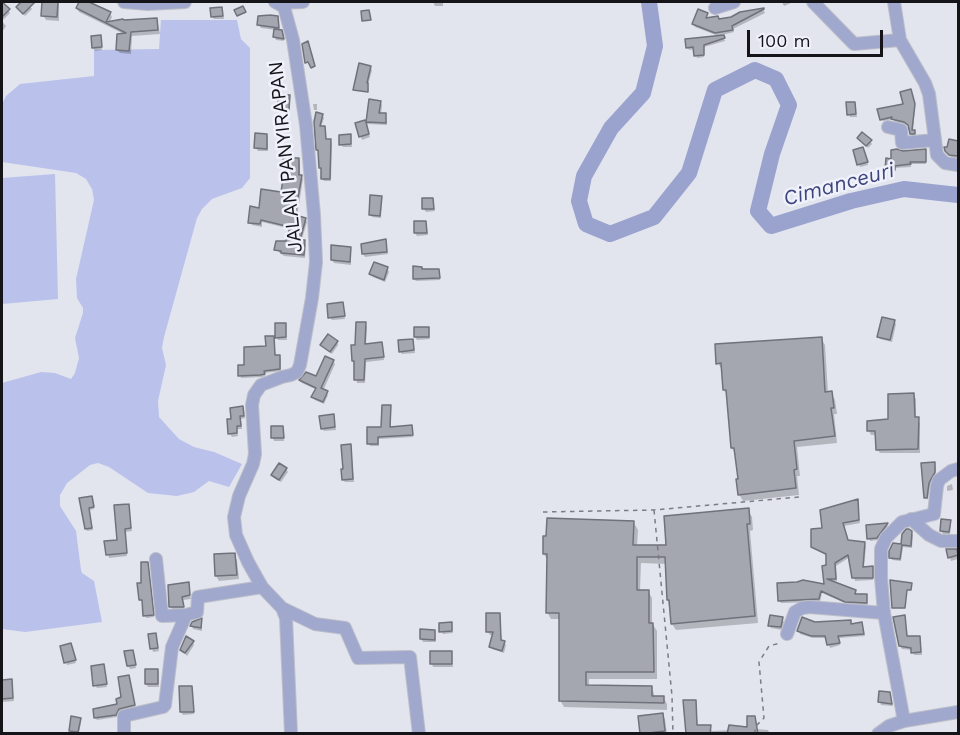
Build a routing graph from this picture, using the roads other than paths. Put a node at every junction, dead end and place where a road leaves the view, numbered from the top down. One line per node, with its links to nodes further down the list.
1 (124, 2): 2 (street)
2 (185, 2)
3 (276, 2): 4 (street); 17 (street, JALAN PANYIRAPAN)
4 (303, 2)
5 (734, 2): 8 (street)
6 (813, 2): 9 (street)
7 (894, 2): 9 (street)
8 (715, 8)
9 (900, 40): 11 (street)
10 (888, 126): 11 (street)
11 (935, 140): 12 (street)
12 (958, 165)
13 (958, 469): 14 (street)
14 (911, 519): 15 (street); 19 (street)
15 (958, 541)
16 (156, 559): 20 (street)
17 (262, 587): 18 (street, JALAN PANYIRAPAN); 20 (street)
18 (282, 608): 25 (street); 26 (street)
19 (885, 613): 21 (street); 23 (street)
20 (186, 615): 24 (street)
21 (787, 634)
22 (958, 712): 23 (street)
23 (904, 721): 27 (street)
24 (124, 734)
25 (291, 734)
26 (419, 734)
27 (878, 734)

